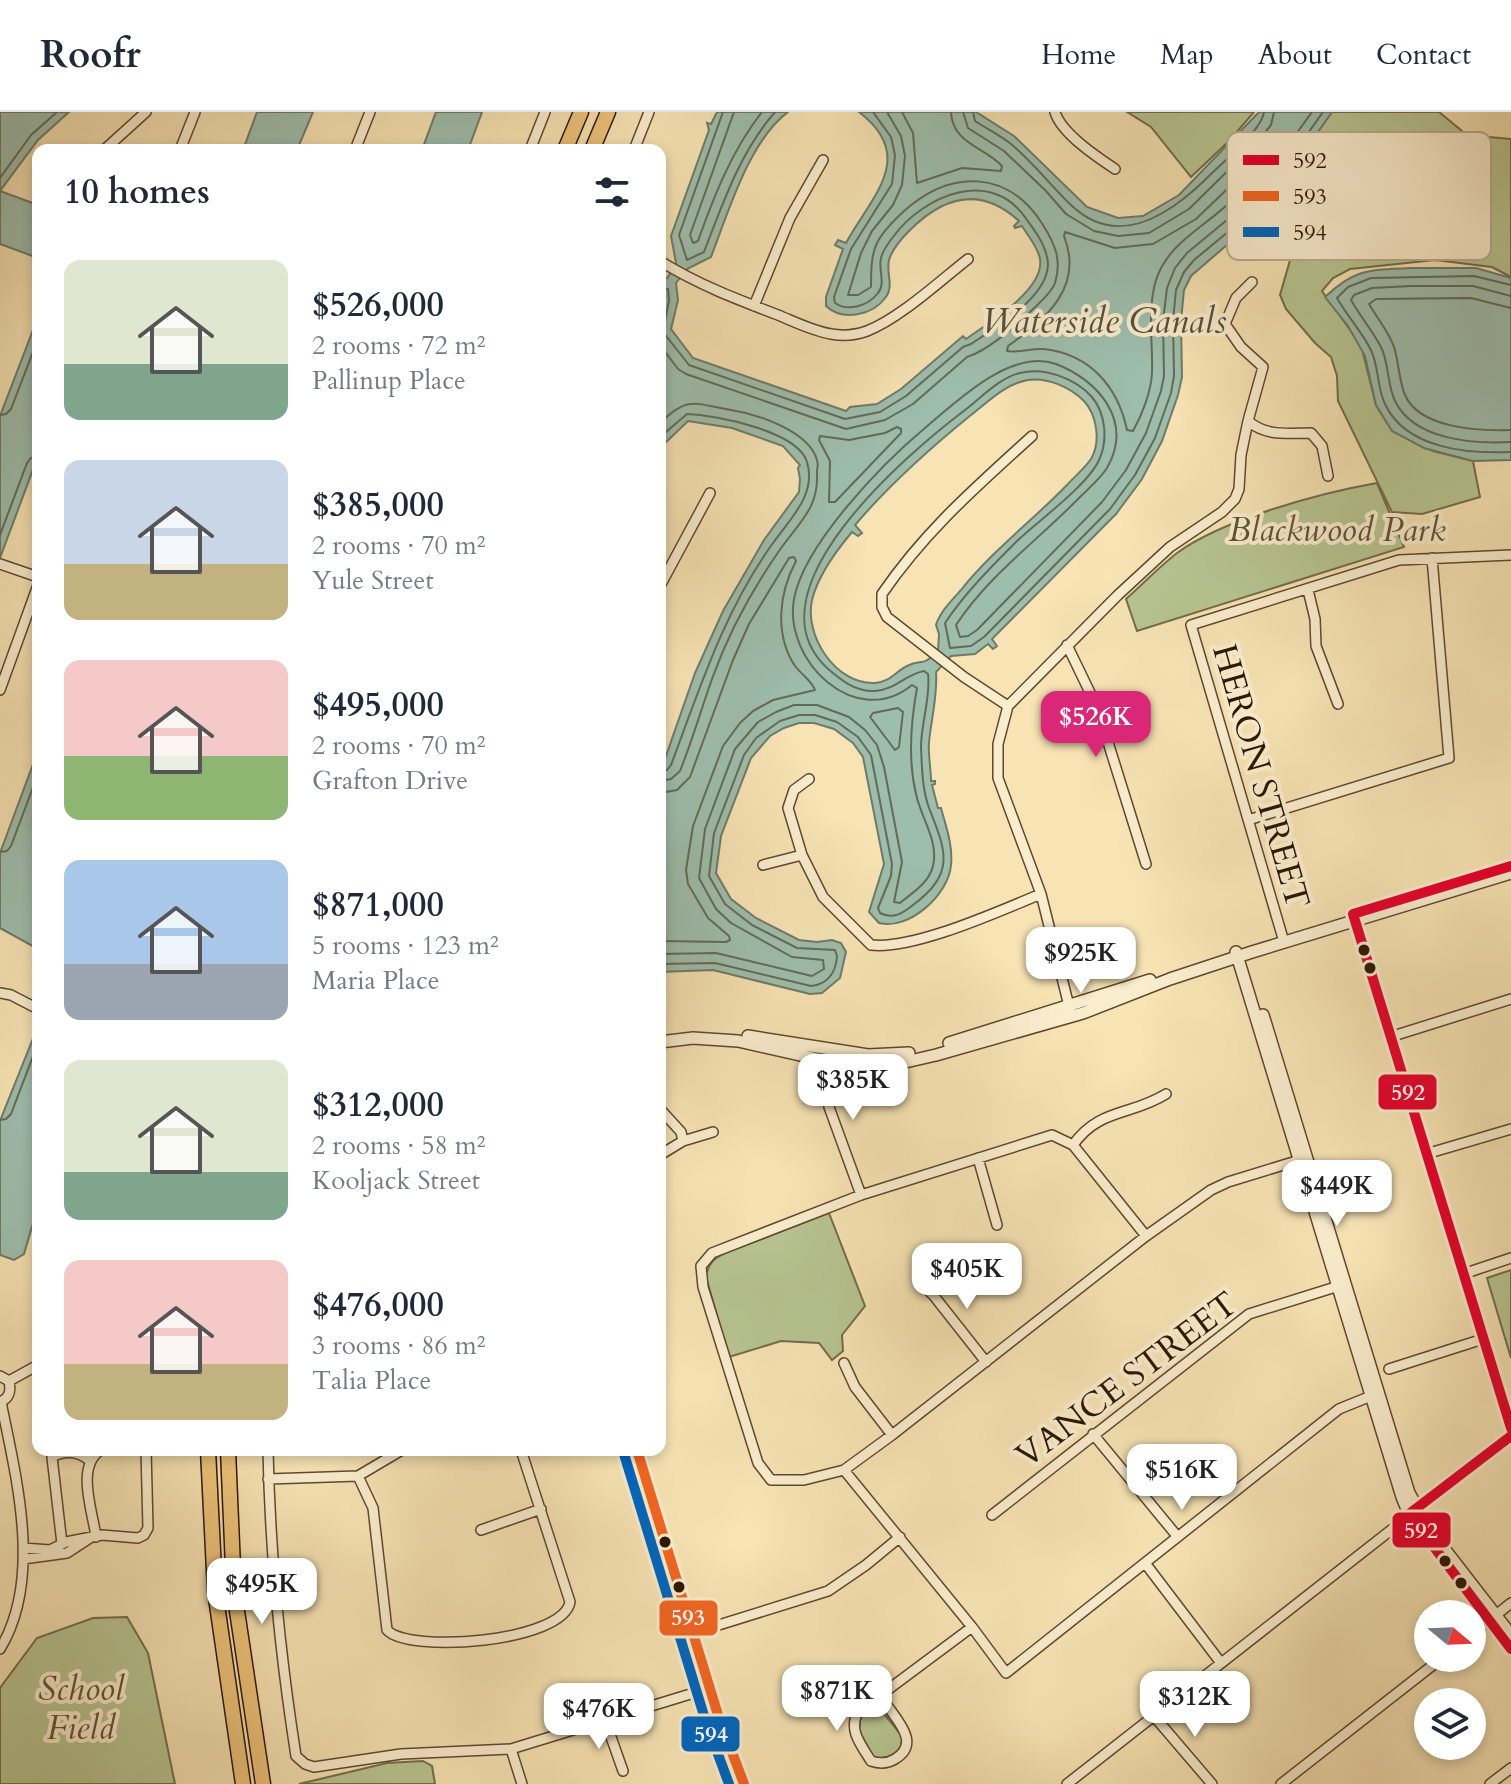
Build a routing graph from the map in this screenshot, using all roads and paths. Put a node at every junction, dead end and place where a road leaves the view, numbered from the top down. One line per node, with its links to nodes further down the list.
1 (146, 112): 9 (street)
2 (195, 112): 10 (street)
3 (370, 112): 11 (street)
4 (545, 112): 12 (street)
5 (581, 112): 13 (highway)
6 (608, 112): 14 (highway)
7 (649, 112): 15 (street)
8 (1055, 112): 17 (street)
9 (111, 144)
10 (182, 144)
11 (357, 144)
12 (532, 144)
13 (568, 144)
14 (595, 144)
15 (636, 144)
16 (823, 160): 21 (street)
17 (1115, 169)
18 (968, 259): 21 (street)
19 (666, 265): 21 (street)
20 (1252, 282): 23 (street)
21 (754, 306)
22 (1277, 366): 23 (street)
23 (1263, 367): 24 (street)
24 (1248, 421): 26 (street); 35 (street)
25 (1032, 436): 38 (street)
26 (1328, 476)
27 (710, 493): 32 (street)
28 (1511, 555): 29 (street)
29 (1432, 558): 33 (street); 40 (street)
30 (0, 564): 31 (street)
31 (32, 575)
32 (666, 575)
33 (1308, 590): 37 (street); 40 (street, HERON STREET)
34 (32, 602): 36 (street)
35 (1067, 645): 38 (street); 42 (street)
36 (0, 690)
37 (1338, 704)
38 (1008, 706): 46 (street)
39 (809, 779): 41 (street)
40 (1248, 820): 48 (street, HERON STREET)
41 (802, 855): 43 (street); 46 (street)
42 (1146, 864)
43 (763, 865)
44 (1511, 866): 47 (street)
45 (1511, 873): 47 (street)
46 (1041, 894): 53 (street)
47 (1354, 917): 48 (street); 54 (street)
48 (1283, 939): 49 (street)
49 (1239, 954): 53 (street); 66 (street)
50 (0, 993): 52 (street)
51 (1511, 999): 54 (street)
52 (32, 1006)
53 (1073, 1011): 56 (street)
54 (1390, 1037): 64 (street)
55 (666, 1039): 56 (street)
56 (832, 1056): 67 (street)
57 (1166, 1094): 62 (street)
58 (666, 1116): 61 (street)
59 (1511, 1129): 64 (street)
60 (713, 1132): 61 (street)
61 (683, 1141): 63 (street)
62 (1073, 1145): 65 (street); 69 (street)
63 (666, 1151)
64 (1426, 1154): 71 (street)
65 (978, 1158): 67 (street); 68 (street)
66 (1302, 1159): 69 (street); 73 (street)
67 (861, 1195): 97 (street)
68 (997, 1225)
69 (1146, 1236): 75 (street)
70 (1511, 1258): 71 (street)
71 (1463, 1274): 74 (street)
72 (921, 1283): 75 (street)
73 (1341, 1285): 80 (street); 83 (street, VANCE STREET)
74 (1483, 1339): 78 (street); 82 (street)
75 (986, 1362): 84 (street)
76 (844, 1363): 84 (street)
77 (32, 1367): 79 (street)
78 (1389, 1369)
79 (4, 1379): 81 (street)
80 (1374, 1394): 101 (street); 104 (street)
81 (1, 1402): 108 (street)
82 (1511, 1428)
83 (1093, 1434): 102 (street, VANCE STREET); 104 (street)
84 (892, 1435): 97 (street)
85 (1511, 1436): 101 (street)
86 (54, 1456): 107 (street)
87 (82, 1456): 96 (street)
88 (94, 1456): 96 (street)
89 (146, 1456): 106 (street)
90 (208, 1456): 127 (highway)
91 (228, 1456): 128 (highway)
92 (268, 1456): 99 (street)
93 (392, 1456): 98 (street)
94 (523, 1456): 100 (street)
95 (639, 1456): 114 (street)
96 (89, 1460): 106 (street)
97 (844, 1470): 105 (street)
98 (358, 1476): 99 (street); 100 (street)
99 (268, 1479): 124 (street)
100 (541, 1509): 103 (street)
101 (1413, 1512): 111 (street); 118 (street)
102 (992, 1515)
103 (481, 1530)
104 (1177, 1536): 109 (street)
105 (900, 1537): 113 (street); 114 (street)
106 (93, 1538): 107 (street); 108 (street)
107 (62, 1544): 108 (street)
108 (23, 1554): 116 (street)
109 (1145, 1563): 113 (street); 118 (street)
110 (1511, 1603): 111 (street)
111 (1492, 1618): 112 (street); 115 (street); 117 (street)
112 (1486, 1623)
113 (972, 1627): 121 (street)
114 (693, 1633): 120 (street)
115 (1511, 1635)
116 (0, 1649)
117 (1511, 1649)
118 (1221, 1663): 122 (street)
119 (1424, 1672): 133 (street)
120 (710, 1688): 123 (street); 130 (street)
121 (881, 1695): 121 (street)
122 (1153, 1715): 131 (street); 132 (street)
123 (605, 1720): 124 (street); 126 (street)
124 (511, 1749): 129 (street)
125 (1511, 1768): 134 (street)
126 (623, 1771)
127 (243, 1784)
128 (263, 1784)
129 (522, 1784)
130 (744, 1784)
131 (1067, 1784)
132 (1212, 1784)
133 (1281, 1784)
134 (1490, 1784)

